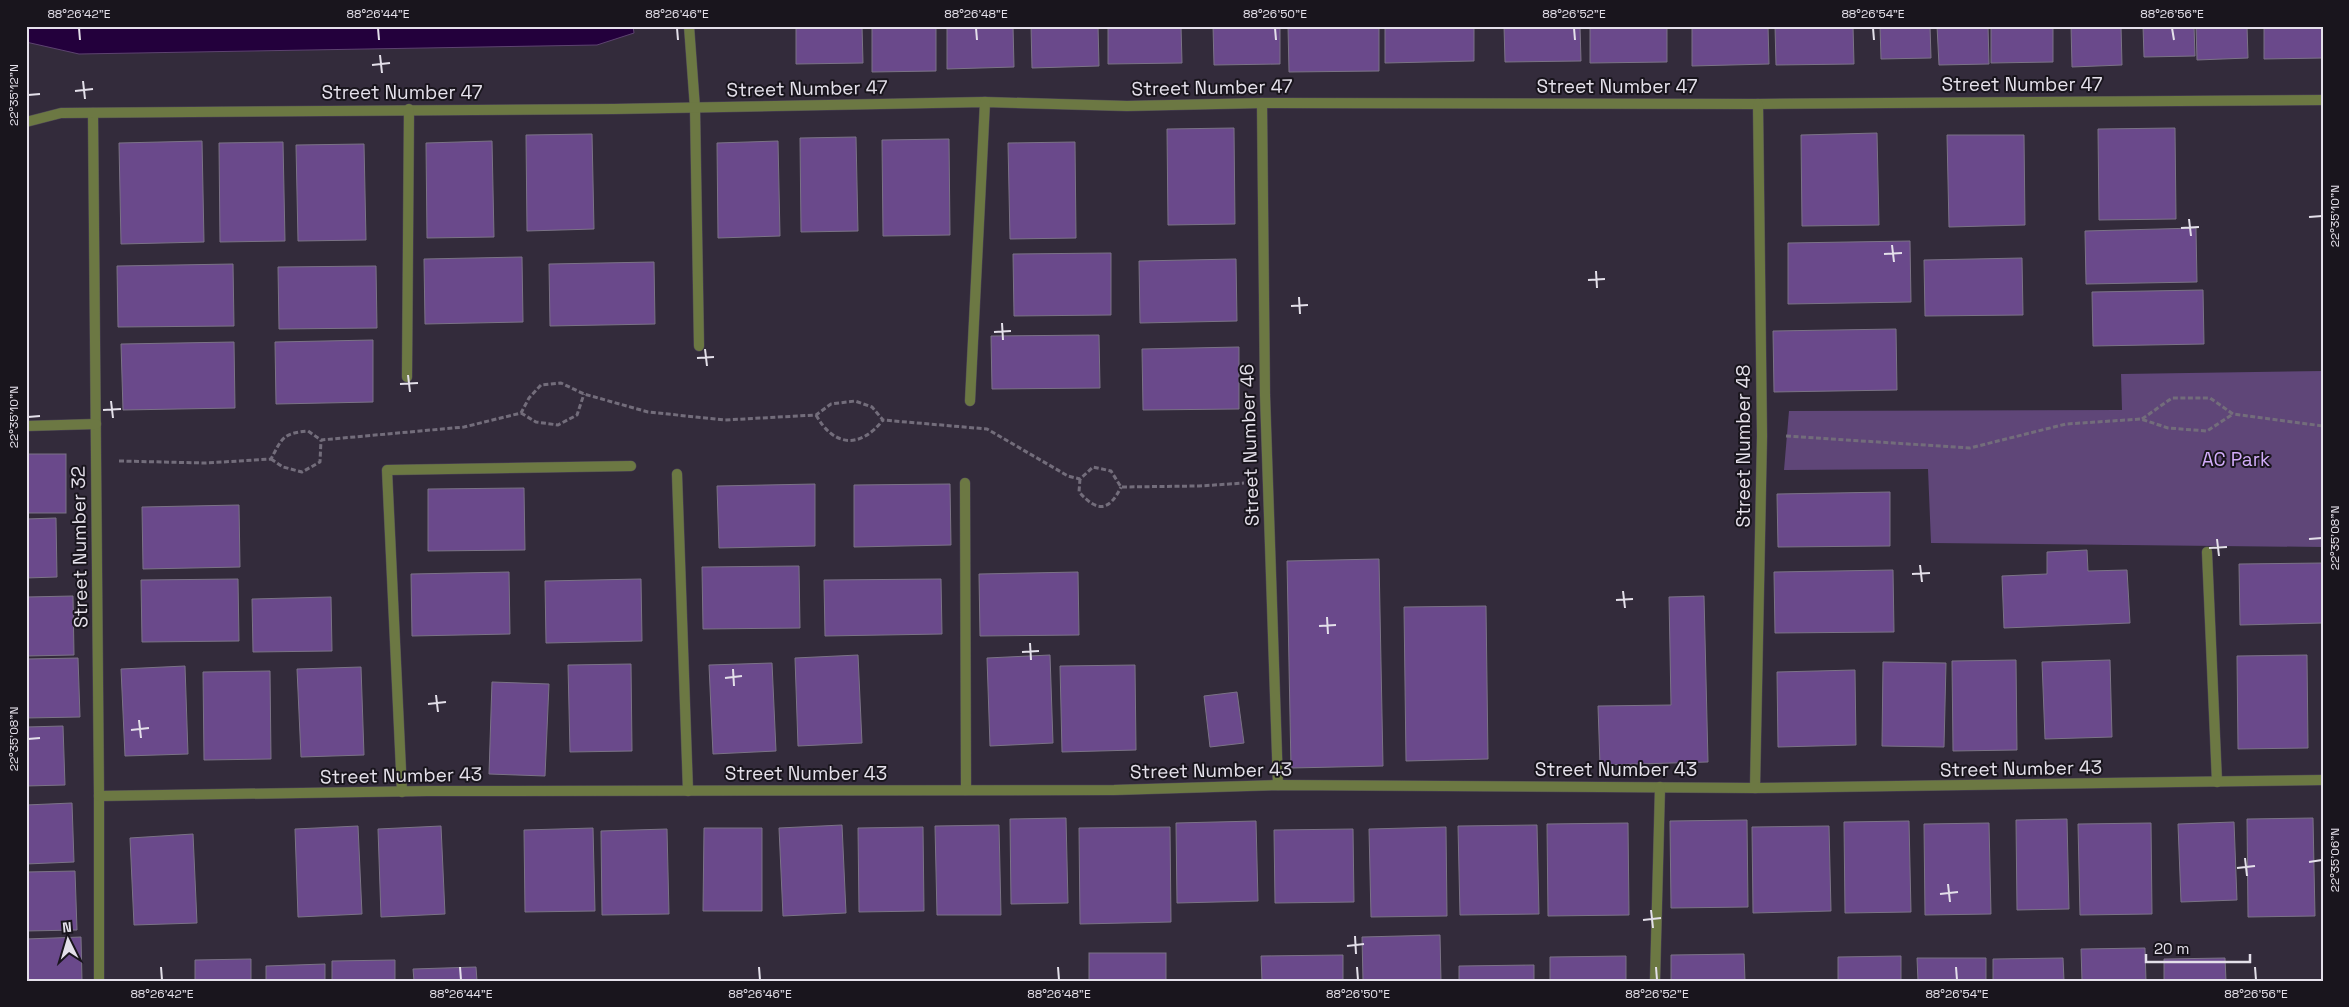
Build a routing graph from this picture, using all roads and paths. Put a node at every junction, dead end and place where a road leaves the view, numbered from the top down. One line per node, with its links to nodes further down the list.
1 (689, 26): 6 (street)
2 (2323, 100): 5 (street, Street Number 47)
3 (985, 102): 4 (street, Street Number 47); 6 (street, Street Number 47); 13 (street)
4 (1262, 103): 5 (street, Street Number 47); 29 (street, Street Number 46)
5 (1758, 104): 22 (street, Street Number 48)
6 (695, 108): 7 (street, Street Number 47); 10 (street)
7 (409, 109): 8 (street, Street Number 47); 11 (street)
8 (97, 113): 9 (street, Street Number 47); 19 (street, Street Number 32)
9 (26, 122)
10 (699, 346)
11 (407, 377)
12 (584, 394): 14 (path); 14 (path); 16 (path)
13 (970, 401)
14 (521, 413): 23 (path)
15 (2233, 414): 17 (path); 17 (path); 21 (path)
16 (816, 415): 18 (path); 18 (path)
17 (2141, 419): 22 (path)
18 (884, 420): 28 (path)
19 (96, 424): 20 (street); 24 (street, Street Number 32)
20 (26, 426)
21 (2323, 426)
22 (1762, 436): 37 (street, Street Number 48)
23 (322, 440): 25 (path); 25 (path)
24 (96, 459): 25 (path); 41 (street, Street Number 32)
25 (271, 460)
26 (631, 466): 40 (street)
27 (676, 474): 39 (street)
28 (1080, 478): 31 (path); 31 (path)
29 (1268, 481): 31 (path); 35 (street, Street Number 46)
30 (965, 483): 38 (street)
31 (1121, 486)
32 (2207, 552): 34 (street)
33 (2323, 780): 34 (street, Street Number 43)
34 (2217, 782): 37 (street, Street Number 43)
35 (1278, 785): 36 (street, Street Number 43); 38 (street, Street Number 43)
36 (1660, 787): 37 (street, Street Number 43); 43 (street)
37 (1755, 788)
38 (966, 790): 39 (street, Street Number 43)
39 (688, 791): 40 (street, Street Number 43)
40 (402, 792): 41 (street, Street Number 43)
41 (99, 796): 42 (street, Street Number 32)
42 (98, 981)
43 (1655, 981)

